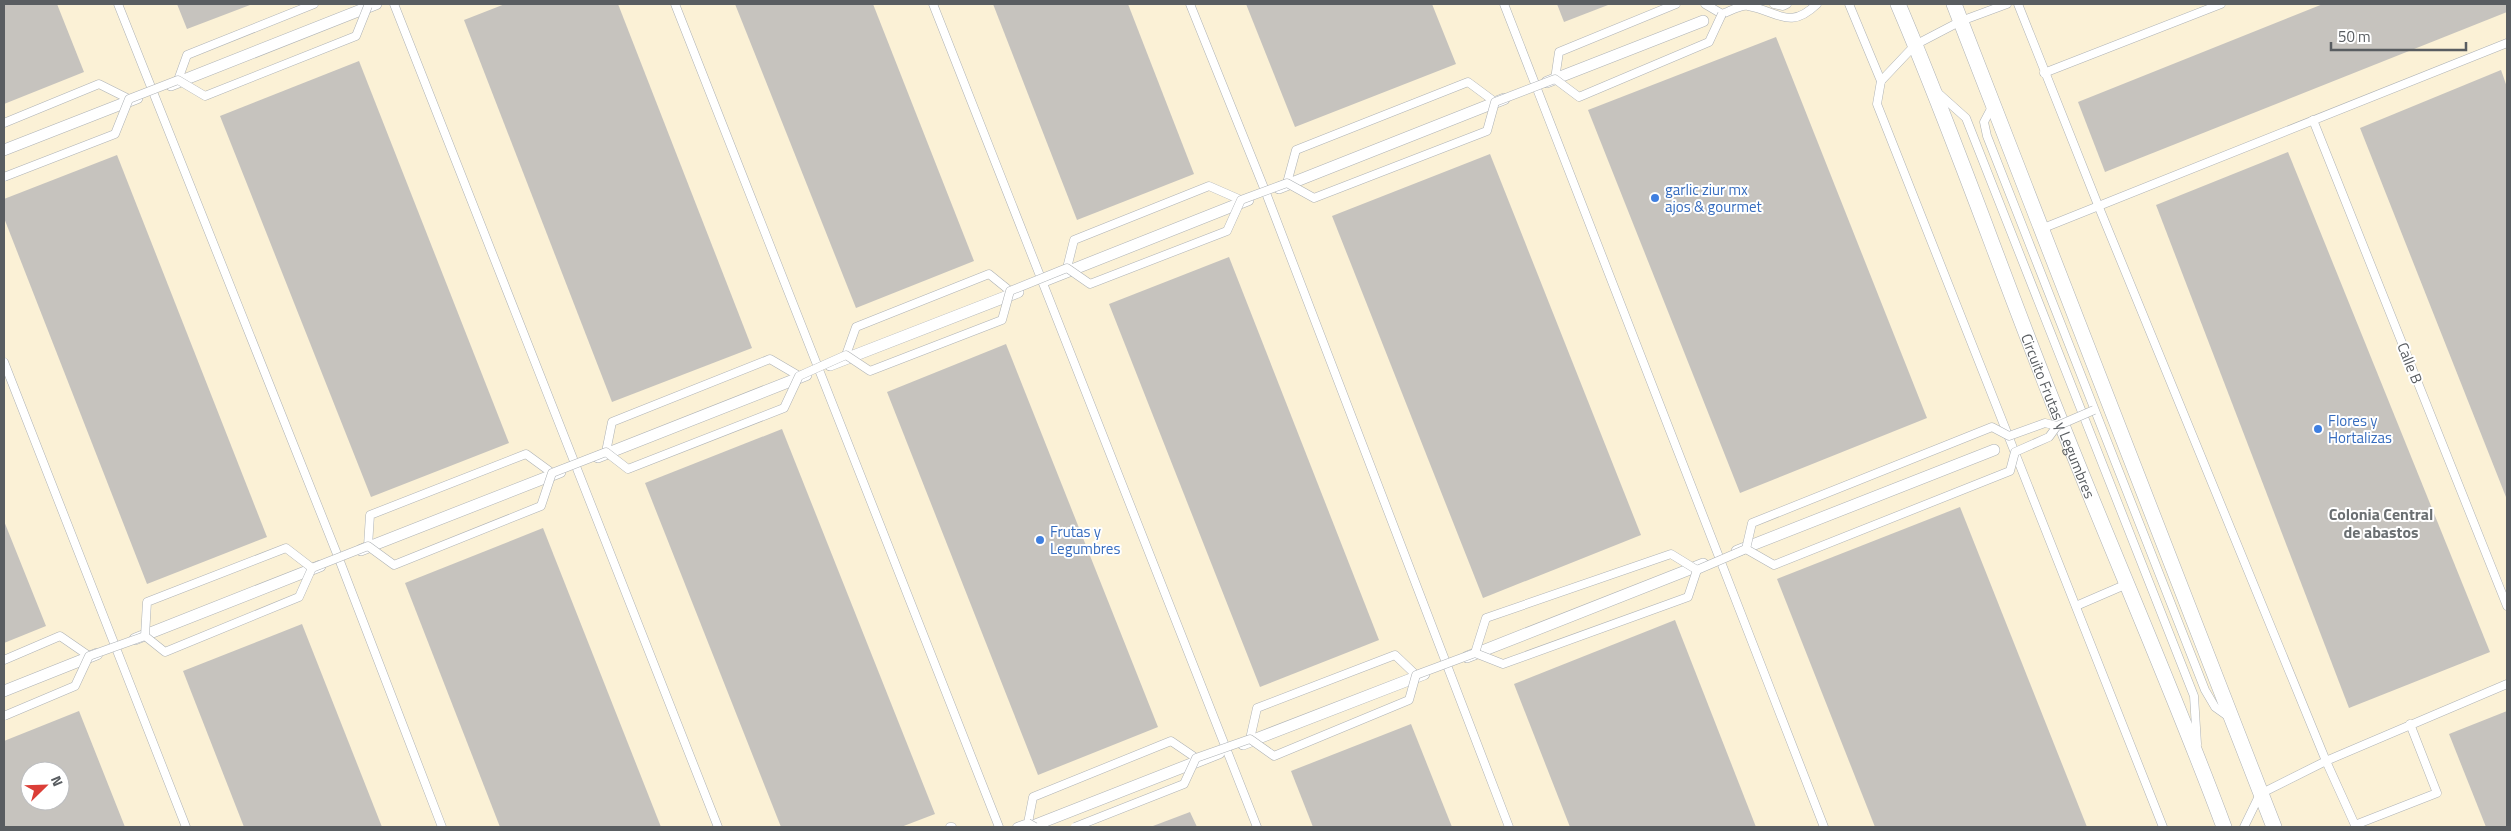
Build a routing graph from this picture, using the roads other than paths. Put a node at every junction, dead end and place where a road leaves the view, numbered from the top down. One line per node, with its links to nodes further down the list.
1 (118, 4): 31 (lane)
2 (314, 4): 27 (lane)
3 (371, 4): 27 (lane, bridge); 31 (street)
4 (394, 4): 56 (lane)
5 (675, 4): 49 (lane)
6 (933, 4): 45 (lane)
7 (1190, 4): 40 (lane)
8 (1504, 4): 29 (lane)
9 (1676, 4): 26 (lane)
10 (1705, 4): 20 (lane)
11 (1774, 4): 12 (lane)
12 (1787, 4)
13 (1817, 4): 20 (lane)
14 (1849, 4): 28 (lane)
15 (1898, 4): 24 (street, Circuito Frutas y Legumbres)
16 (1954, 4): 22 (street)
17 (2007, 4): 22 (lane)
18 (2018, 4): 25 (lane)
19 (2222, 4): 25 (lane)
20 (1722, 14): 26 (lane, bridge)
21 (1703, 20): 29 (street)
22 (1961, 21): 24 (lane); 34 (street)
23 (2507, 43): 35 (lane)
24 (1916, 45): 28 (lane); 30 (street, Circuito Frutas y Legumbres)
25 (2044, 73): 42 (lane)
26 (1555, 79): 33 (lane, bridge)
27 (178, 80): 32 (lane, bridge)
28 (1881, 81): 65 (lane)
29 (1536, 86): 40 (street); 60 (lane)
30 (1934, 90): 52 (lane); 64 (street, Circuito Frutas y Legumbres)
31 (153, 92): 37 (street); 61 (lane)
32 (129, 99): 36 (lane); 38 (lane, bridge)
33 (1495, 102): 39 (lane, bridge); 39 (lane)
34 (1993, 105): 43 (street); 51 (lane)
35 (2313, 120): 42 (lane); 66 (lane, Calle B)
36 (4, 123)
37 (4, 150)
38 (4, 177)
39 (1287, 182): 41 (lane, bridge)
40 (1266, 193): 45 (street); 72 (lane)
41 (1241, 200): 44 (lane, bridge); 44 (lane)
42 (2098, 205): 43 (lane); 83 (lane)
43 (2041, 229): 77 (street)
44 (1067, 268): 46 (lane, bridge)
45 (1042, 282): 49 (street); 80 (lane)
46 (1010, 291): 47 (lane, bridge); 47 (lane)
47 (846, 355): 50 (lane, bridge)
48 (4, 362): 68 (lane)
49 (820, 370): 56 (street); 89 (lane)
50 (799, 376): 55 (lane, bridge); 55 (lane)
51 (2094, 410): 52 (lane, bridge); 77 (lane)
52 (2082, 415): 53 (lane, bridge); 81 (lane)
53 (2057, 426): 59 (lane, bridge); 59 (lane, bridge)
54 (1994, 450): 60 (street)
55 (606, 452): 57 (lane, bridge)
56 (576, 465): 61 (street); 88 (lane)
57 (552, 473): 58 (lane, bridge); 58 (lane)
58 (368, 546): 62 (lane, bridge)
59 (1746, 548): 63 (lane, bridge)
60 (1721, 557): 72 (street); 94 (lane)
61 (339, 559): 68 (street); 87 (lane)
62 (312, 568): 67 (lane, bridge); 67 (lane, bridge)
63 (1697, 570): 69 (lane, bridge); 69 (lane, bridge)
64 (2127, 584): 65 (lane); 81 (street, Circuito Frutas y Legumbres)
65 (2076, 606): 95 (lane)
66 (2507, 606)
67 (145, 636): 70 (lane, bridge)
68 (116, 647): 75 (street); 86 (lane)
69 (1475, 653): 73 (lane, bridge)
70 (89, 656): 71 (lane); 76 (lane, bridge)
71 (4, 660)
72 (1447, 665): 80 (street); 93 (lane)
73 (1416, 674): 79 (lane, bridge); 79 (lane)
74 (2507, 684): 78 (lane)
75 (4, 691)
76 (4, 716)
77 (2231, 718): 84 (street)
78 (2410, 724): 83 (lane); 83 (lane)
79 (1250, 739): 82 (lane, bridge)
80 (1226, 750): 85 (street); 92 (lane)
81 (2198, 756): 96 (street, Circuito Frutas y Legumbres)
82 (1196, 758): 85 (lane); 91 (lane, bridge)
83 (2326, 761): 84 (lane)
84 (2260, 794): 97 (lane); 98 (street)
85 (1031, 826): 90 (lane)
86 (186, 827)
87 (442, 827)
88 (718, 827)
89 (999, 827)
90 (1017, 827)
91 (1075, 827)
92 (1257, 827)
93 (1509, 827)
94 (1824, 827)
95 (2163, 827)
96 (2224, 827)
97 (2244, 827)
98 (2274, 827)

